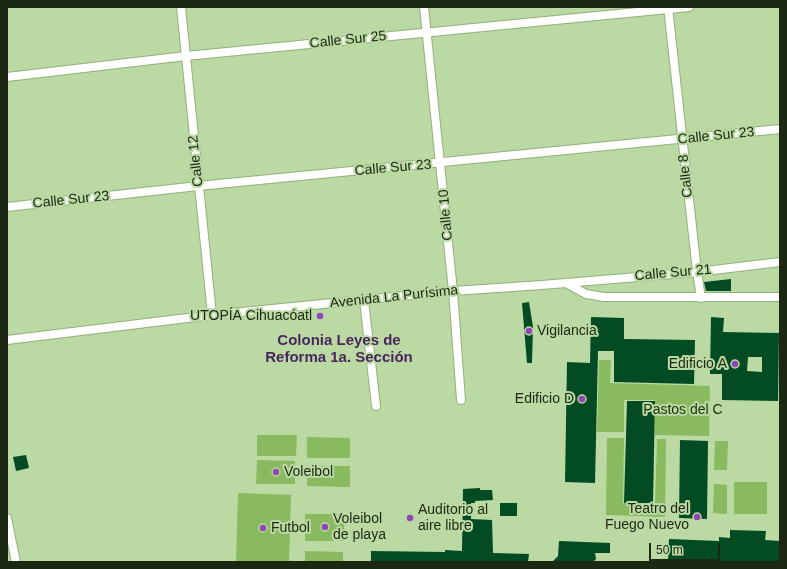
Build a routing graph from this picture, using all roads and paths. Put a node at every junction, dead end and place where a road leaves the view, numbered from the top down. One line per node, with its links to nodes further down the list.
1 (181, 7): 6 (street, Calle 12)
2 (424, 7): 5 (street, Calle 10)
3 (689, 7): 4 (street, Calle Sur 25)
4 (668, 8): 5 (street, Calle Sur 25); 9 (street, Calle 8)
5 (427, 32): 6 (street, Calle Sur 25); 10 (street, Calle 10)
6 (186, 56): 7 (street, Calle Sur 25); 11 (street, Calle 12)
7 (7, 77)
8 (780, 129): 9 (street, Calle Sur 23)
9 (682, 139): 10 (street, Calle Sur 23); 14 (street, Calle 8)
10 (441, 163): 11 (street, Calle Sur 23); 16 (street, Calle 10)
11 (198, 186): 12 (street, Calle Sur 23); 20 (street, Calle 12)
12 (7, 207)
13 (780, 262): 14 (street, Calle Sur 21)
14 (697, 272): 15 (street, Calle Sur 21); 18 (street, Calle 8)
15 (566, 283): 16 (street, Avenida La Purísima); 18 (street)
16 (453, 291): 19 (street, Avenida La Purísima); 22 (street, Calle 10)
17 (780, 297): 18 (street)
18 (701, 298)
19 (364, 300): 20 (street, Avenida La Purísima); 23 (street)
20 (212, 315): 21 (street, Avenida La Purísima)
21 (7, 340)
22 (461, 400)
23 (376, 406)
24 (7, 518): 25 (street)
25 (16, 562)

